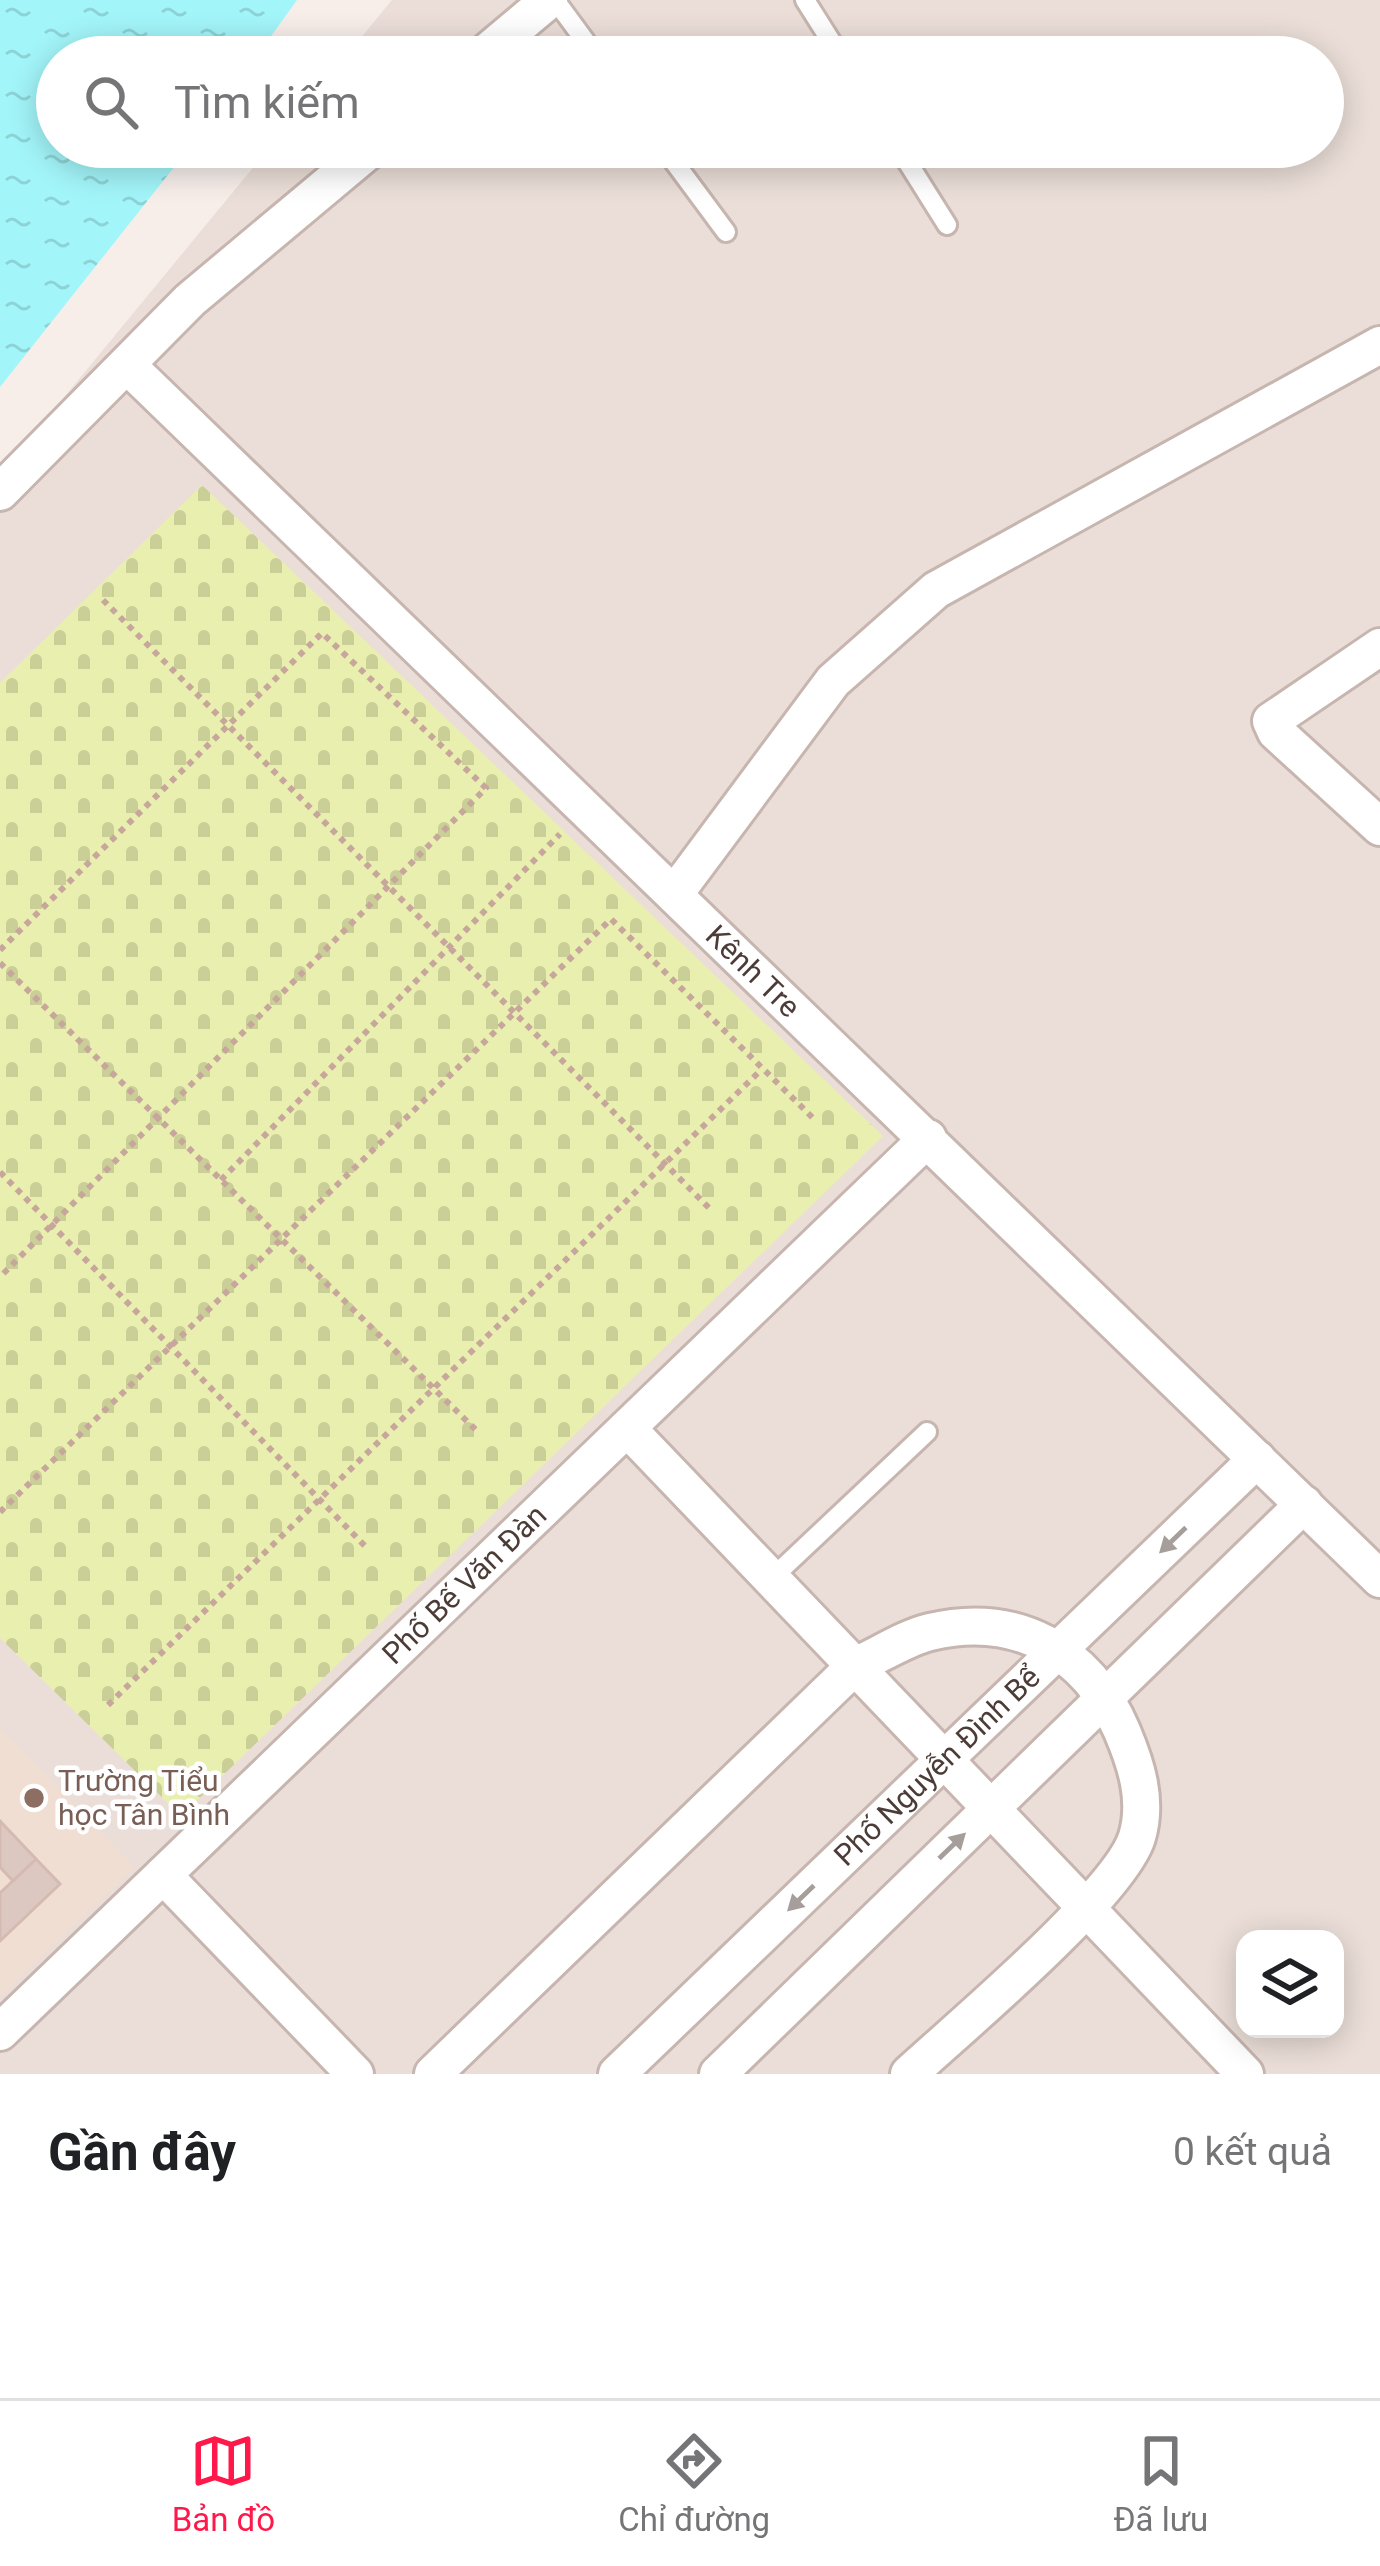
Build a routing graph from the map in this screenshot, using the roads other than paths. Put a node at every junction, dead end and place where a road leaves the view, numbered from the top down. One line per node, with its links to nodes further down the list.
1 (552, 0): 3 (street); 4 (lane)
2 (805, 0): 5 (lane)
3 (507, 36)
4 (580, 36)
5 (828, 36)
6 (348, 168): 12 (street)
7 (679, 168): 10 (lane)
8 (911, 168): 9 (lane)
9 (947, 225)
10 (726, 232)
11 (1380, 345): 16 (street)
12 (128, 366): 13 (street); 16 (street, Kênh Tre)
13 (0, 492)
14 (1380, 647): 15 (street)
15 (1380, 827)
16 (676, 892): 17 (street, Kênh Tre)
17 (928, 1138): 18 (street, Phố Bế Văn Đàn); 20 (street, Kênh Tre)
18 (627, 1428): 22 (street); 29 (street, Phố Bế Văn Đàn)
19 (927, 1432): 22 (lane)
20 (1257, 1459): 21 (street, Kênh Tre); 24 (street, Phố Nguyễn Đình Bể, one-way to 24)
21 (1304, 1504): 23 (street, Kênh Tre); 26 (street)
22 (771, 1579): 25 (street)
23 (1380, 1579)
24 (1060, 1648): 25 (street); 26 (street); 27 (street, Phố Nguyễn Đình Bể)
25 (855, 1666): 27 (street); 33 (street)
26 (1107, 1696): 28 (street); 30 (street)
27 (944, 1760): 28 (street); 34 (street, Phố Nguyễn Đình Bể, one-way to 34)
28 (991, 1809): 30 (street); 35 (street, one-way to 28)
29 (163, 1875): 31 (street, Phố Bế Văn Đàn); 32 (street)
30 (1086, 1908): 36 (street); 37 (street)
31 (0, 2032)
32 (355, 2074)
33 (433, 2074)
34 (617, 2074)
35 (718, 2074)
36 (909, 2074)
37 (1245, 2074)

